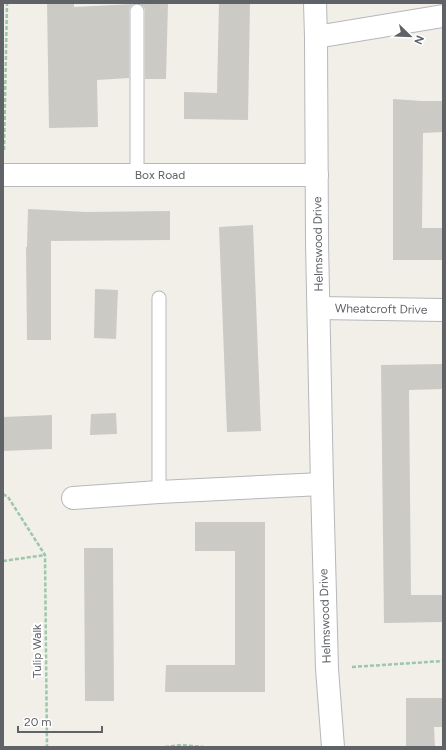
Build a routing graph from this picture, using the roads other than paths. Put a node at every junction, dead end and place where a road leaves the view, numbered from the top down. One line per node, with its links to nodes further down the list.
1 (314, 3): 4 (street, Helmswood Drive)
2 (137, 11): 7 (lane)
3 (443, 16): 4 (street)
4 (316, 37): 6 (street, Helmswood Drive)
5 (3, 175): 7 (street, Box Road)
6 (317, 175): 7 (street, Box Road); 9 (street, Helmswood Drive)
7 (137, 176)
8 (159, 298): 12 (lane)
9 (319, 308): 10 (street, Wheatcroft Drive); 11 (street, Helmswood Drive)
10 (443, 310)
11 (322, 484): 12 (street); 14 (street, Helmswood Drive)
12 (159, 492): 13 (street)
13 (73, 498)
14 (333, 747)

